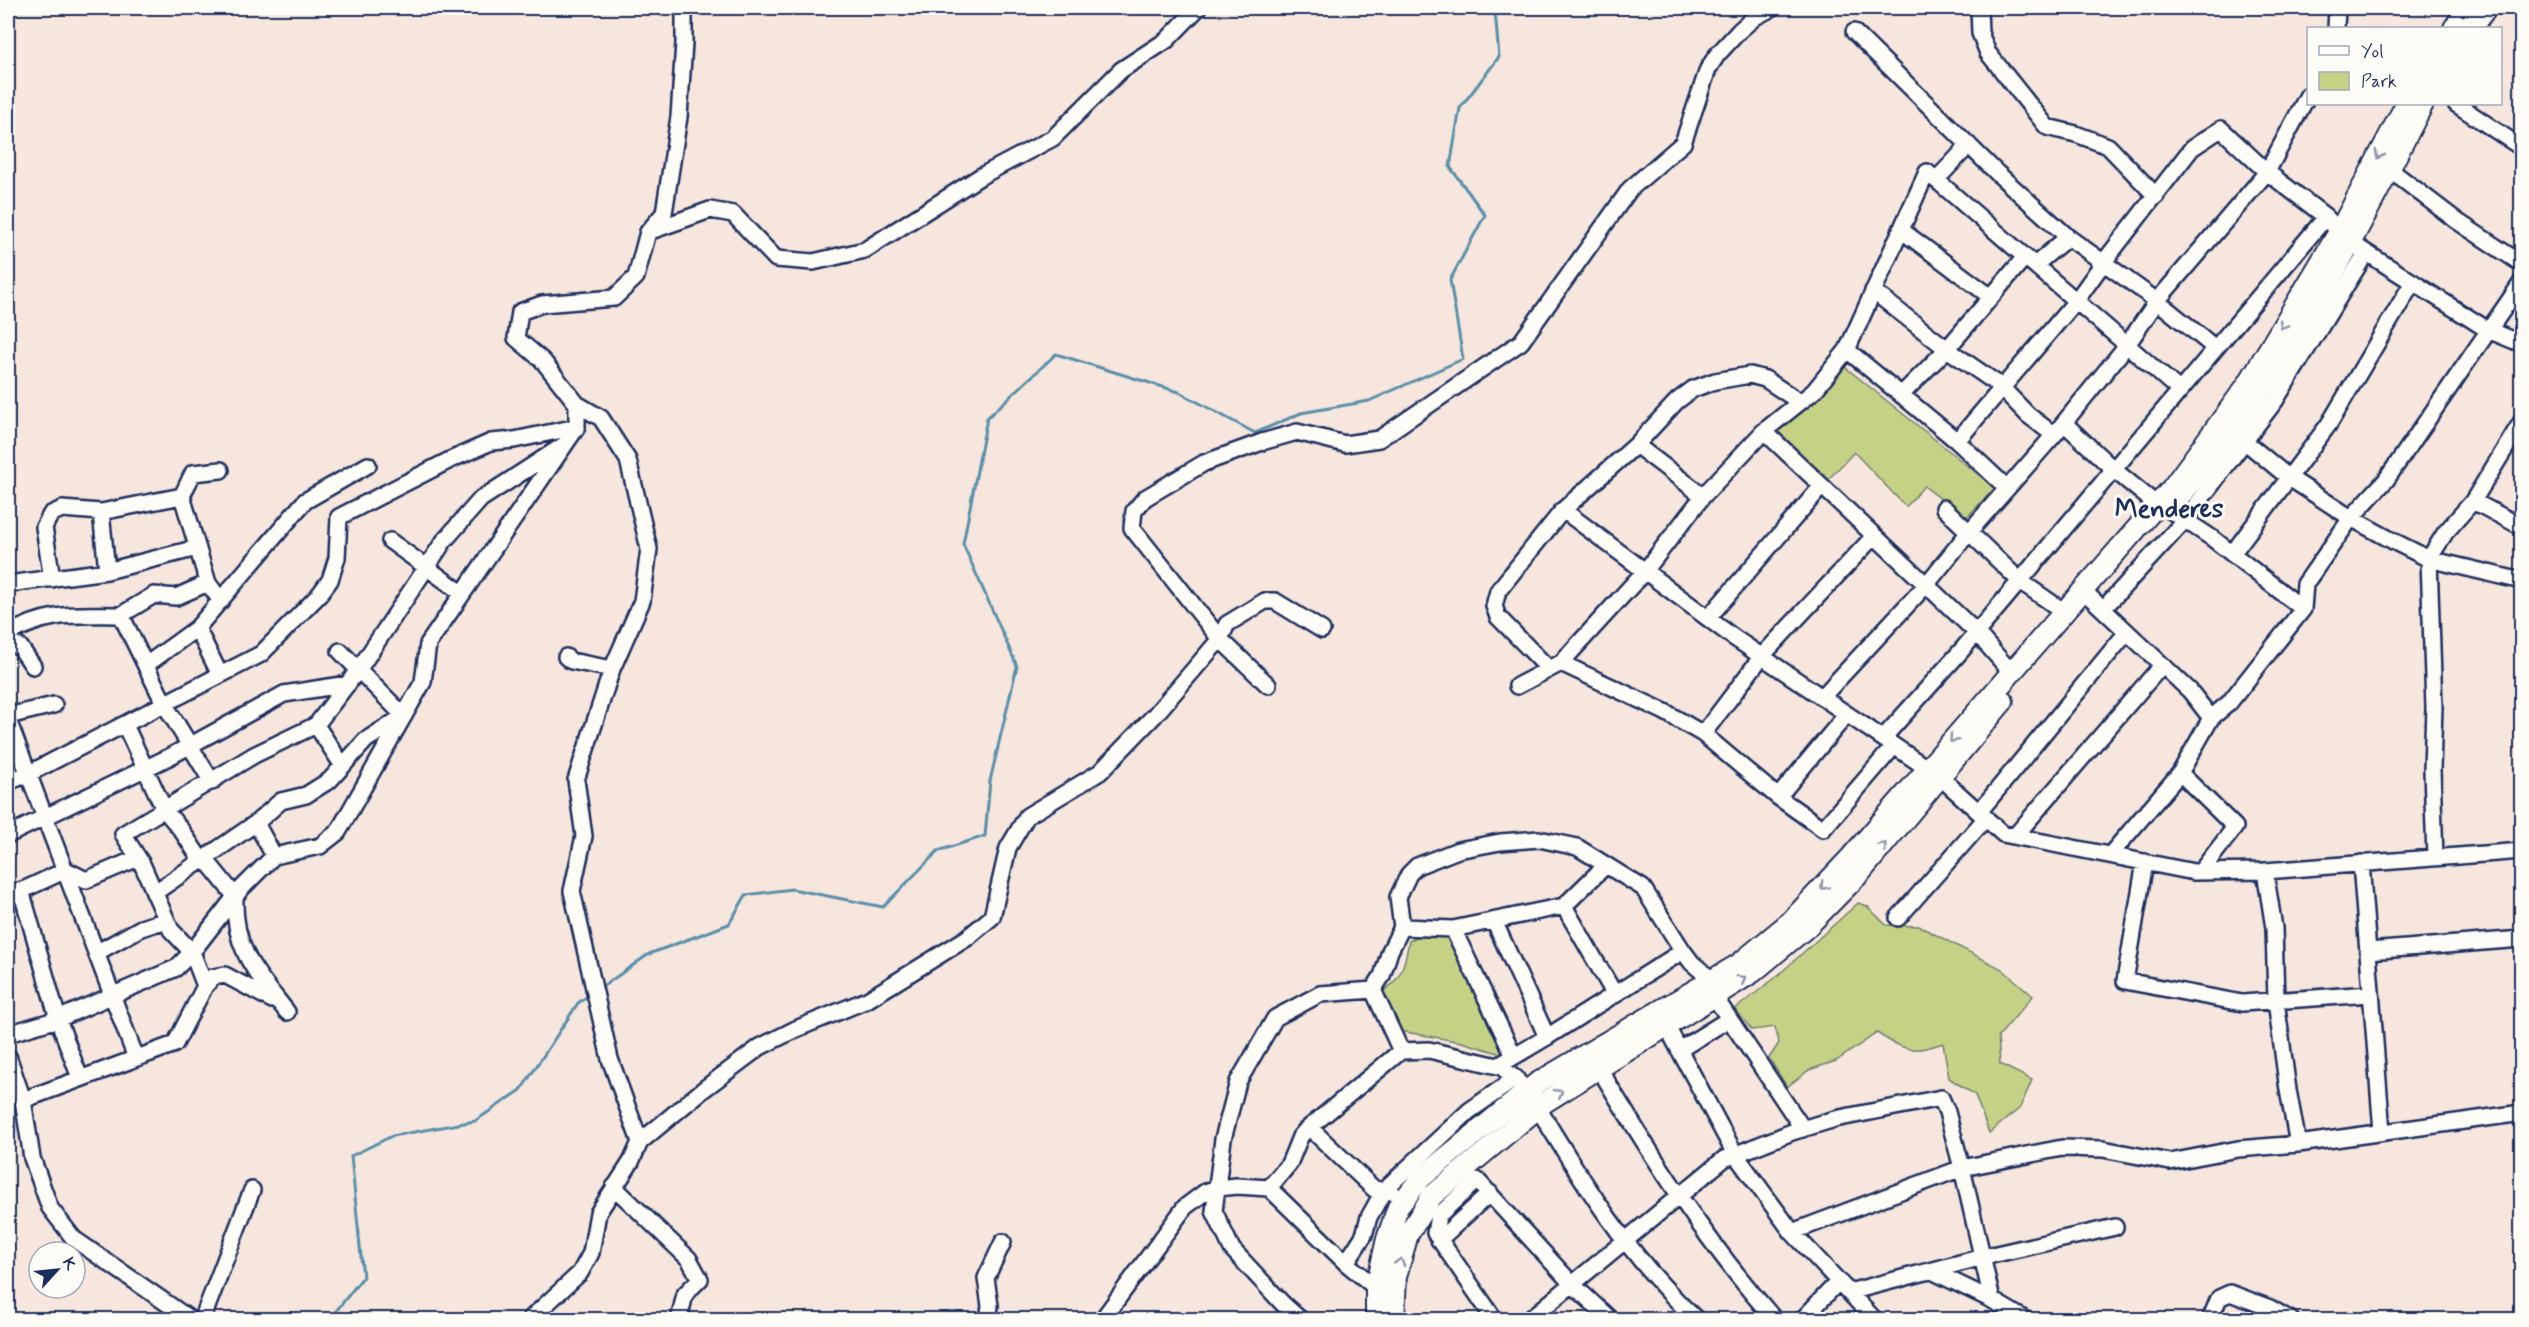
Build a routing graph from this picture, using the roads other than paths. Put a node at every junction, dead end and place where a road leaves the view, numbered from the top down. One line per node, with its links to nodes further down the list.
1 (684, 8): 24 (street)
2 (1198, 8): 24 (street)
3 (1772, 8): 98 (street)
4 (1979, 8): 21 (street)
5 (2337, 8): 8 (street)
6 (2468, 8): 9 (main road)
7 (2486, 8): 10 (main road)
8 (2336, 27)
9 (2455, 27)
10 (2473, 27)
11 (1854, 32): 16 (street)
12 (2307, 97): 19 (street)
13 (2406, 105): 26 (main road, one-way to 26)
14 (2422, 105): 18 (main road)
15 (2458, 105): 17 (street)
16 (1970, 145): 20 (street); 25 (street)
17 (2522, 148)
18 (2390, 169): 26 (main road); 29 (street)
19 (2266, 172): 21 (street); 22 (street); 35 (street)
20 (1935, 180): 23 (street); 27 (street)
21 (2156, 196): 28 (street)
22 (2326, 217): 26 (street); 39 (street)
23 (1901, 230): 32 (street); 33 (street)
24 (648, 232): 46 (street)
25 (2068, 237): 27 (street); 28 (street)
26 (2352, 243): 30 (street); 52 (main road); 67 (main road, one-way to 67)
27 (2030, 261): 33 (street); 34 (street)
28 (2103, 263): 34 (street); 35 (street)
29 (2522, 264)
30 (2413, 282): 36 (street); 59 (street)
31 (2522, 282): 36 (street)
32 (1873, 291): 40 (street); 41 (street)
33 (1991, 297): 40 (street)
34 (2076, 301): 38 (street); 42 (street)
35 (2157, 301): 38 (street); 39 (street)
36 (2488, 330): 37 (street); 69 (street)
37 (2522, 344)
38 (2127, 345): 43 (street); 48 (street)
39 (2215, 348): 43 (street)
40 (1947, 349): 42 (street); 44 (street)
41 (1846, 350): 44 (street); 45 (street)
42 (2002, 388): 51 (street); 53 (street)
43 (2179, 390): 57 (street)
44 (1901, 395): 53 (street)
45 (1800, 402): 50 (street); 55 (street)
46 (577, 404): 49 (street); 108 (street)
47 (2522, 421): 64 (street)
48 (2064, 423): 51 (street); 57 (street)
49 (577, 427): 54 (street); 110 (street)
50 (1764, 431): 60 (street); 63 (street)
51 (2054, 435): 61 (street)
52 (2239, 436): 59 (street); 67 (main road)
53 (1957, 441): 61 (street)
54 (564, 445): 77 (street); 86 (street)
55 (1636, 445): 63 (street); 66 (street)
56 (368, 465): 87 (street)
57 (2113, 469): 67 (street); 81 (street)
58 (221, 470): 62 (street)
59 (2288, 477): 69 (street); 75 (street)
60 (1822, 486): 72 (street); 92 (street)
61 (2007, 488): 71 (street)
62 (182, 496): 68 (street); 74 (street)
63 (1704, 496): 79 (street)
64 (2473, 501): 70 (street); 76 (street)
65 (1944, 508): 71 (street)
66 (1563, 510): 79 (street); 106 (street)
67 (2170, 511): 75 (street); 88 (main road); 90 (main road)
68 (101, 512): 78 (street); 80 (street)
69 (2351, 518): 76 (street); 89 (street)
70 (2522, 527)
71 (1969, 532): 81 (street); 85 (street)
72 (1874, 536): 85 (street); 101 (street)
73 (390, 541): 77 (street)
74 (197, 548): 78 (street); 84 (street)
75 (2232, 554): 89 (street)
76 (2429, 559): 82 (street); 144 (street)
77 (426, 565): 86 (street); 107 (street)
78 (107, 570): 80 (street)
79 (1645, 571): 92 (street); 106 (street)
80 (52, 579): 83 (street)
81 (2020, 581): 90 (street); 95 (street)
82 (2522, 581)
83 (8, 584)
84 (208, 584): 87 (street); 91 (street)
85 (1926, 585): 95 (street); 114 (street)
86 (462, 593): 118 (street)
87 (221, 601): 93 (street)
88 (2096, 603): 96 (street); 128 (main road)
89 (2304, 609): 120 (street)
90 (2063, 611): 109 (main road)
91 (121, 615): 97 (street); 103 (street)
92 (1708, 618): 101 (street)
93 (197, 628): 103 (street); 110 (street)
94 (1322, 630): 98 (street)
95 (1976, 632): 109 (street); 124 (street)
96 (2127, 632): 104 (street); 135 (street)
97 (8, 634)
98 (1220, 639): 112 (street); 193 (street)
99 (8, 642): 105 (street)
100 (340, 651): 107 (street)
101 (1762, 656): 114 (street); 123 (street)
102 (566, 657): 108 (street)
103 (146, 664): 115 (street)
104 (2162, 665): 120 (street); 139 (street)
105 (33, 666)
106 (1555, 666): 113 (street); 123 (street)
107 (359, 669): 111 (street); 118 (street)
108 (612, 669): 193 (street)
109 (2011, 672): 128 (main road, one-way to 128)
110 (220, 675): 115 (street)
111 (348, 684): 122 (street); 125 (street)
112 (1268, 685)
113 (1517, 686)
114 (1822, 697): 117 (street)
115 (164, 703): 121 (street); 125 (street)
116 (54, 705): 119 (street)
117 (1847, 714): 124 (street); 133 (street)
118 (404, 716): 126 (street); 142 (street)
119 (8, 718): 130 (street)
120 (2211, 718): 129 (street)
121 (125, 725): 127 (street); 130 (street)
122 (316, 725): 126 (street); 132 (street)
123 (1703, 734): 133 (street)
124 (1888, 742): 128 (street); 133 (street)
125 (189, 746): 127 (street); 132 (street)
126 (343, 766): 137 (street)
127 (145, 768): 134 (street); 136 (street)
128 (1933, 773): 135 (street); 167 (main road)
129 (2180, 773): 141 (street); 150 (street)
130 (28, 774): 131 (street); 136 (street)
131 (8, 782)
132 (212, 782): 134 (street)
133 (1778, 797)
134 (164, 809): 143 (street); 145 (street)
135 (1982, 815): 139 (street); 156 (street)
136 (44, 816): 138 (street); 149 (street)
137 (256, 823): 142 (street); 145 (street)
138 (8, 835)
139 (2015, 836): 141 (street)
140 (2522, 851): 144 (street)
141 (2110, 855): 146 (street)
142 (274, 856): 154 (street)
143 (138, 858): 149 (street); 153 (street)
144 (2435, 858): 147 (street)
145 (201, 860): 153 (street); 154 (street)
146 (2145, 862): 150 (street); 172 (street)
147 (2361, 863): 151 (street); 163 (street)
148 (1605, 866): 155 (street); 159 (street); 162 (street)
149 (66, 870): 152 (street); 165 (street)
150 (2201, 871): 151 (street)
151 (2265, 871): 172 (street)
152 (14, 893): 173 (street)
153 (154, 893): 157 (street)
154 (236, 896): 164 (street); 166 (street)
155 (1564, 906): 158 (street); 170 (street)
156 (1898, 918)
157 (166, 920): 164 (street); 165 (street)
158 (1494, 921): 160 (street); 177 (street)
159 (1402, 927): 160 (street); 168 (street)
160 (1453, 929): 181 (street)
161 (2522, 939): 163 (street)
162 (1683, 951): 167 (street); 170 (street)
163 (2368, 951): 169 (street)
164 (192, 952): 166 (street); 171 (street)
165 (96, 953): 171 (street)
166 (205, 986): 182 (street)
167 (1713, 988): 174 (street); 175 (main road); 186 (main road)
168 (1373, 990): 179 (street); 198 (street)
169 (2370, 994): 172 (street); 192 (street)
170 (1615, 995): 177 (street)
171 (113, 996): 173 (street); 182 (street)
172 (2277, 1001): 194 (street)
173 (58, 1019): 176 (street); 185 (street)
174 (1729, 1019): 178 (street); 191 (street)
175 (1666, 1025): 178 (street); 184 (main road)
176 (8, 1034)
177 (1548, 1038): 181 (street)
178 (1679, 1050): 195 (street)
179 (1401, 1051): 183 (street); 190 (street)
180 (8, 1056): 187 (street)
181 (1514, 1056): 183 (street)
182 (136, 1058): 185 (street)
183 (1498, 1066): 186 (street)
184 (1599, 1068): 188 (main road, one-way to 184); 202 (street)
185 (80, 1078): 187 (street)
186 (1522, 1084): 201 (street); 203 (main road)
187 (23, 1100): 216 (street)
188 (1538, 1108): 206 (street); 224 (main road, one-way to 188)
189 (2522, 1113): 192 (street)
190 (1310, 1128): 199 (street); 201 (street)
191 (1803, 1128): 195 (street); 196 (street)
192 (2382, 1132): 194 (street)
193 (640, 1142): 197 (street)
194 (2298, 1144): 196 (street)
195 (1735, 1154): 202 (street); 205 (street)
196 (1962, 1168): 205 (street); 208 (street)
197 (614, 1187): 218 (street); 219 (street)
198 (1217, 1188): 199 (street); 221 (street); 222 (street)
199 (1269, 1188): 209 (street)
200 (252, 1190): 217 (street)
201 (1384, 1190): 203 (street); 209 (street)
202 (1680, 1194): 206 (street); 229 (street)
203 (1407, 1196): 213 (main road)
204 (2115, 1227): 208 (street)
205 (1792, 1232): 212 (street)
206 (1625, 1239): 211 (street); 228 (street)
207 (1003, 1242): 220 (street)
208 (1983, 1257): 210 (street); 214 (street)
209 (1346, 1263): 213 (street)
210 (1932, 1271): 212 (street); 214 (street)
211 (1572, 1284): 225 (street); 226 (street); 227 (street)
212 (1844, 1287): 230 (street); 231 (street)
213 (1376, 1288): 223 (main road)
214 (1992, 1300): 232 (street)
215 (2267, 1314): 233 (street); 234 (street)
216 (191, 1320)
217 (202, 1320)
218 (529, 1320)
219 (679, 1320)
220 (988, 1320)
221 (1102, 1320)
222 (1301, 1320)
223 (1376, 1320)
224 (1394, 1320)
225 (1496, 1320)
226 (1529, 1320)
227 (1611, 1320)
228 (1697, 1320)
229 (1775, 1320)
230 (1802, 1320)
231 (1875, 1320)
232 (2026, 1320)
233 (2210, 1320)
234 (2291, 1320)

